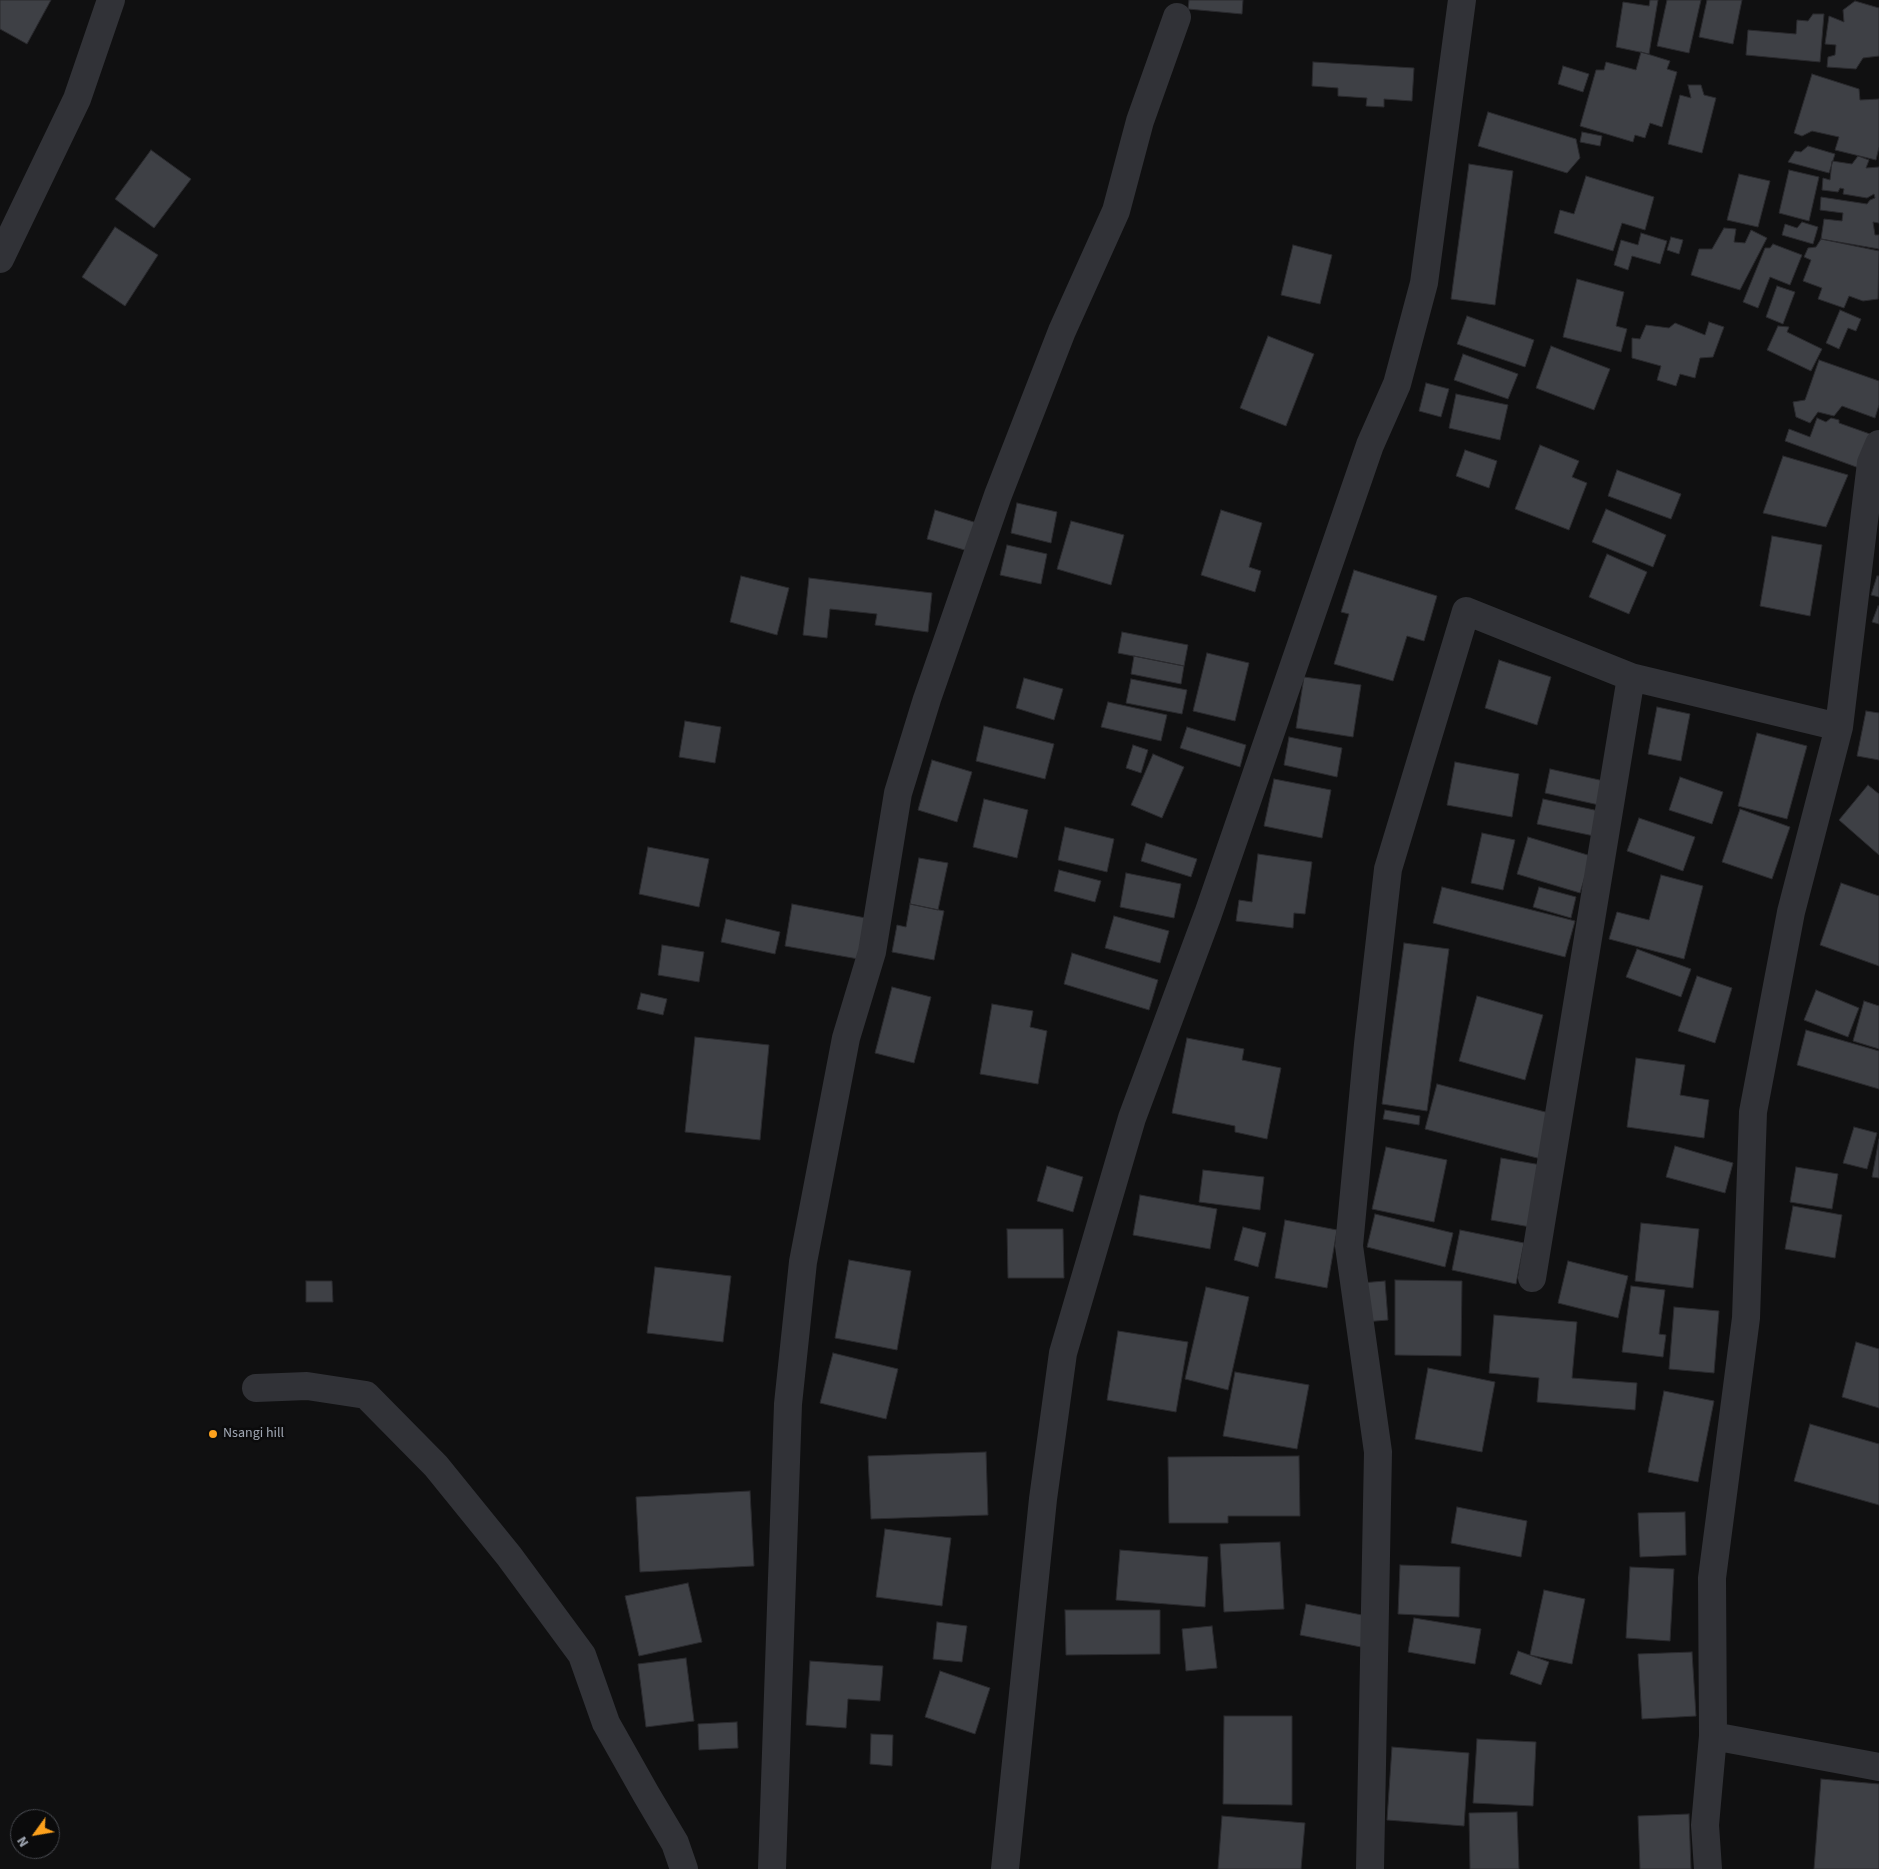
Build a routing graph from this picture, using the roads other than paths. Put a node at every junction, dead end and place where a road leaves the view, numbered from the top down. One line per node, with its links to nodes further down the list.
1 (111, 0): 4 (street)
2 (1462, 0): 14 (street)
3 (1177, 17): 13 (street)
4 (0, 259)
5 (1876, 458): 7 (street)
6 (1631, 677): 7 (street); 8 (street); 15 (street)
7 (1839, 727): 10 (street)
8 (1532, 1278)
9 (256, 1388): 12 (street)
10 (1713, 1736): 11 (street); 16 (street)
11 (1879, 1767)
12 (684, 1869)
13 (772, 1869)
14 (1005, 1869)
15 (1370, 1869)
16 (1708, 1869)

